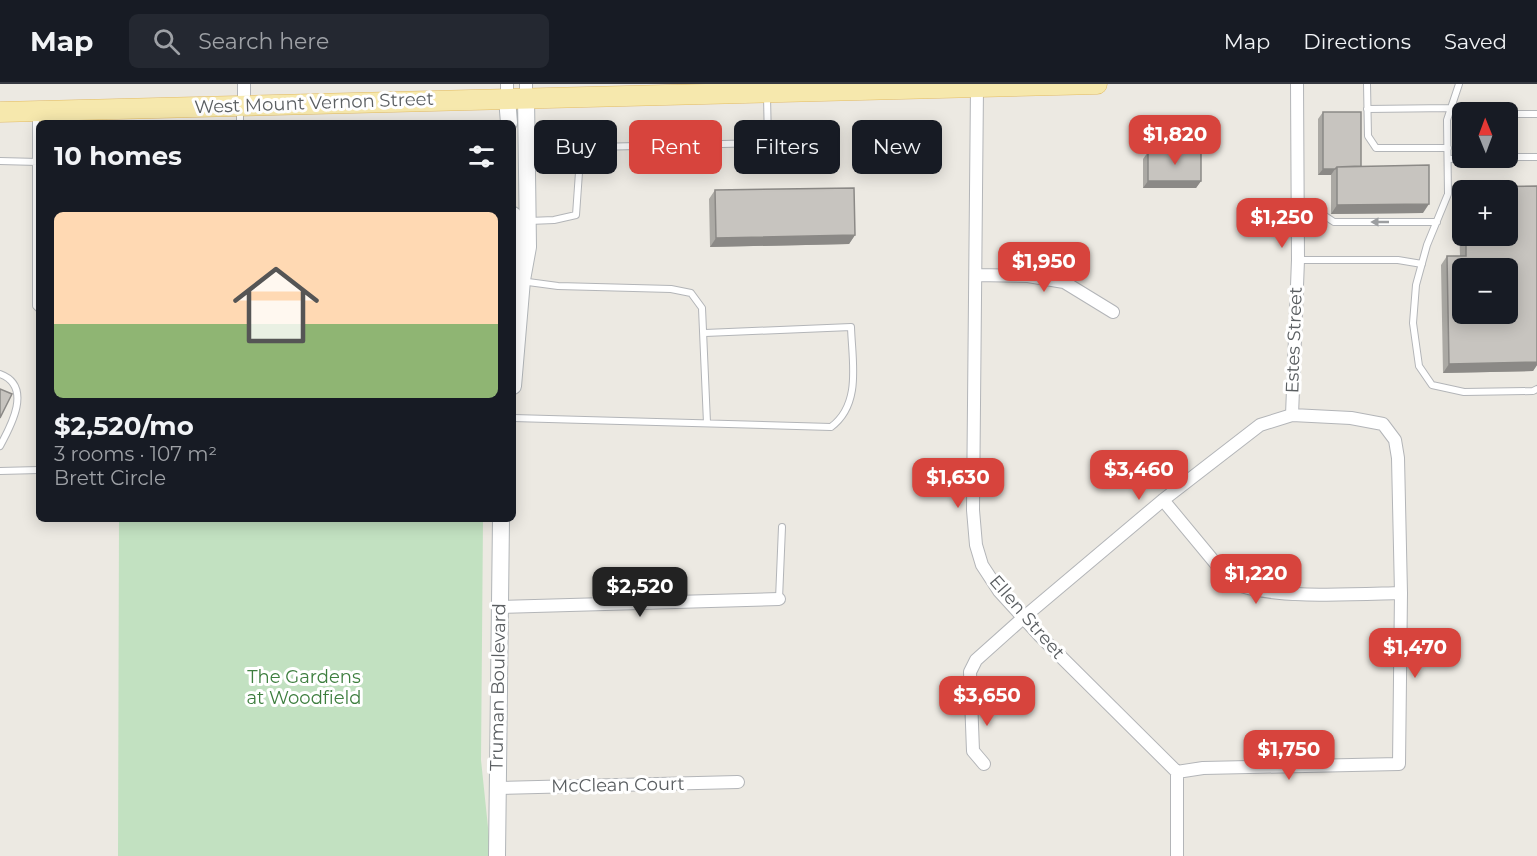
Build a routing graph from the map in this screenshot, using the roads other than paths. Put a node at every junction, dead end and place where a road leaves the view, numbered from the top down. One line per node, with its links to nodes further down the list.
1 (244, 84): 13 (street)
2 (1097, 84): 6 (main road, West Mount Vernon Street)
3 (1297, 84): 27 (street, Estes Street)
4 (1367, 84): 12 (lane)
5 (1459, 84): 10 (lane)
6 (1000, 85): 7 (main road, West Mount Vernon Street)
7 (977, 87): 8 (main road, West Mount Vernon Street); 34 (street, Ellen Street)
8 (767, 88): 9 (main road, West Mount Vernon Street); 28 (lane)
9 (517, 91): 13 (main road, West Mount Vernon Street); 19 (street); 28 (street)
10 (1454, 102)
11 (1452, 108): 12 (lane); 20 (lane)
12 (1367, 109): 20 (lane)
13 (242, 111): 15 (main road, West Mount Vernon Street)
14 (0, 112): 15 (main road, West Mount Vernon Street)
15 (46, 113): 18 (lane)
16 (1518, 114): 17 (lane)
17 (1537, 114)
18 (45, 120)
19 (510, 120)
20 (1448, 147): 23 (lane)
21 (1518, 157): 22 (lane)
22 (1537, 157)
23 (1448, 159): 24 (lane); 29 (lane)
24 (1452, 159)
25 (0, 161): 26 (lane)
26 (36, 162)
27 (1298, 217): 29 (lane, one-way to 27); 32 (street, Estes Street)
28 (518, 219): 30 (street)
29 (1437, 222): 33 (lane)
30 (516, 238)
31 (516, 258): 35 (street)
32 (1298, 260): 33 (lane); 41 (street, Estes Street)
33 (1422, 264): 40 (lane)
34 (976, 275): 36 (street); 53 (street, Ellen Street)
35 (518, 280): 37 (street); 38 (lane)
36 (1113, 312)
37 (516, 322)
38 (705, 333): 43 (lane); 43 (lane)
39 (0, 374): 44 (lane)
40 (1537, 388)
41 (1292, 415): 47 (street); 50 (street)
42 (516, 418): 43 (lane)
43 (707, 423)
44 (0, 446)
45 (36, 470): 46 (lane)
46 (0, 471)
47 (1163, 500): 50 (street); 53 (street)
48 (501, 522): 52 (street, Truman Boulevard)
49 (782, 527): 51 (lane)
50 (1401, 593): 55 (street)
51 (779, 599): 52 (street)
52 (500, 607): 57 (street, Truman Boulevard)
53 (1023, 618): 54 (street); 55 (street, Ellen Street)
54 (984, 764)
55 (1177, 772): 58 (street)
56 (738, 782): 57 (street, McClean Court)
57 (497, 788): 59 (street, Truman Boulevard)
58 (1177, 854)
59 (496, 856)

